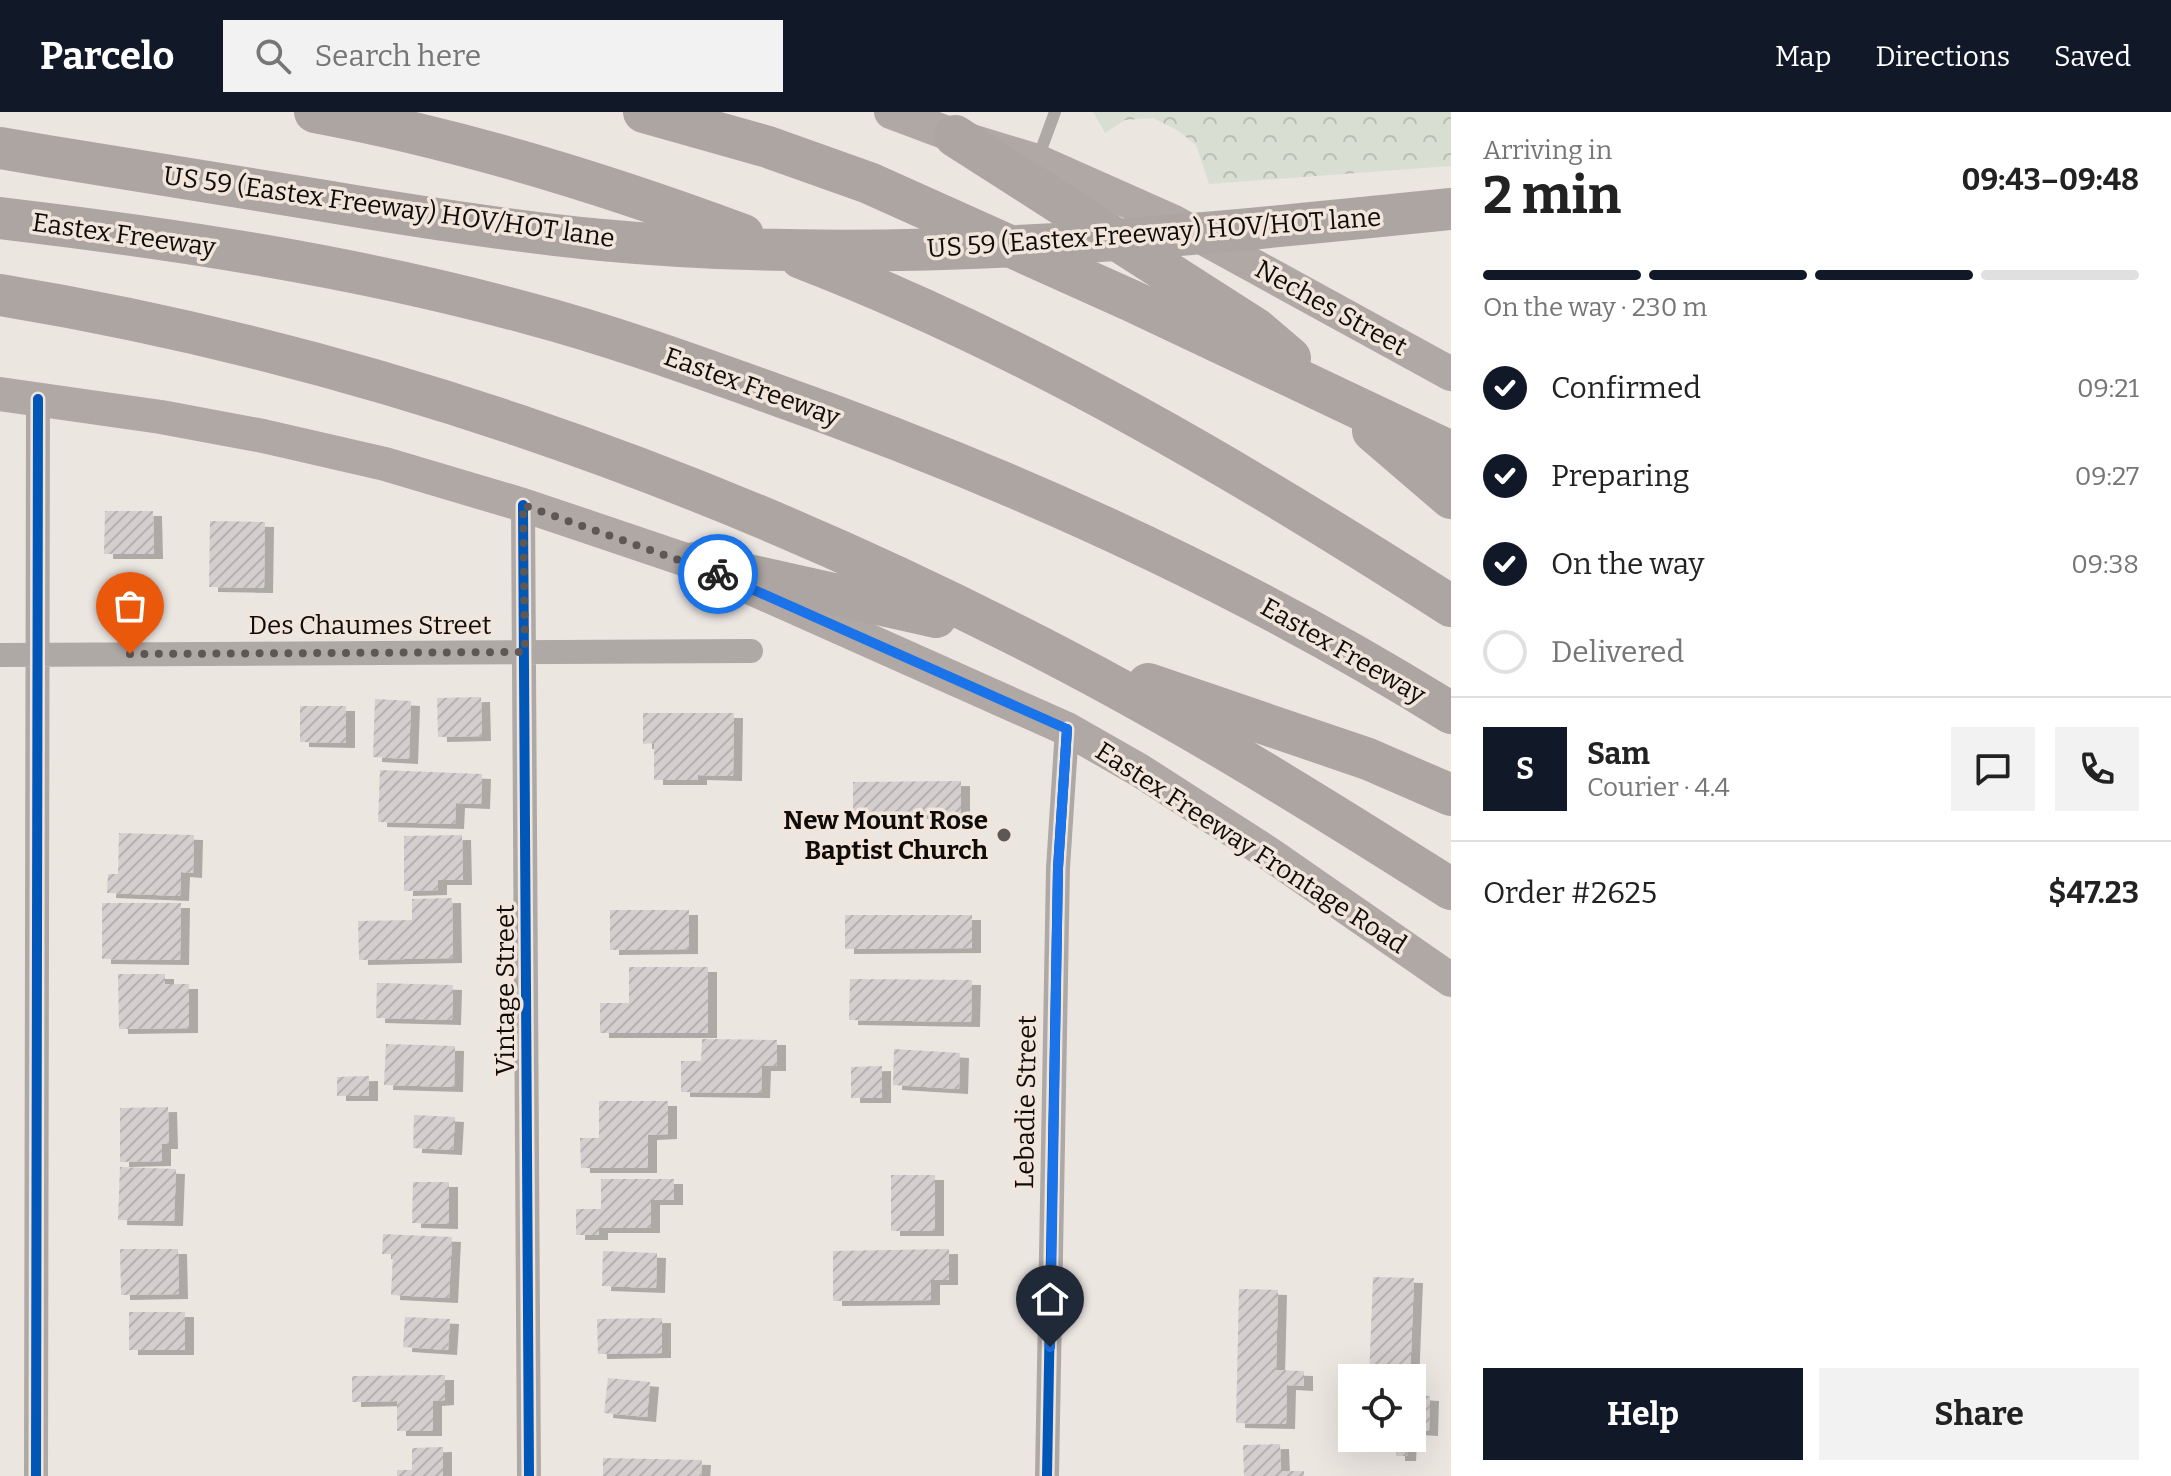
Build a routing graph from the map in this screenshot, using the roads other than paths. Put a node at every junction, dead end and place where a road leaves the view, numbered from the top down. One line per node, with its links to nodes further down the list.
1 (315, 112): 18 (highway)
2 (891, 112): 5 (main road)
3 (1055, 112): 7 (lane)
4 (650, 113): 14 (highway)
5 (955, 136): 7 (main road); 15 (highway)
6 (0, 148): 8 (highway, US 59 (Eastex Freeway) HOV/HOT lane)
7 (1037, 161): 11 (main road, Neches Street)
8 (1451, 209)
9 (0, 218): 23 (highway, Eastex Freeway)
10 (0, 295): 26 (highway)
11 (1451, 374)
12 (0, 394): 13 (main road, Eastex Freeway Frontage Road)
13 (38, 399): 16 (main road, Eastex Freeway Frontage Road); 22 (street)
14 (1451, 452)
15 (1451, 498)
16 (523, 505): 17 (main road, Eastex Freeway Frontage Road); 20 (street, Vintage Street)
17 (695, 563): 24 (main road, Eastex Freeway Frontage Road); 25 (highway)
18 (1451, 606)
19 (751, 651): 20 (street, Des Chaumes Street)
20 (525, 652): 22 (street, Des Chaumes Street); 29 (street, Vintage Street)
21 (0, 655): 22 (street, Des Chaumes Street)
22 (38, 655): 28 (street)
23 (1451, 713)
24 (1067, 729): 27 (main road, Eastex Freeway Frontage Road); 30 (street, Lebadie Street)
25 (1451, 795)
26 (1451, 889)
27 (1451, 980)
28 (36, 1476)
29 (529, 1476)
30 (1047, 1476)

